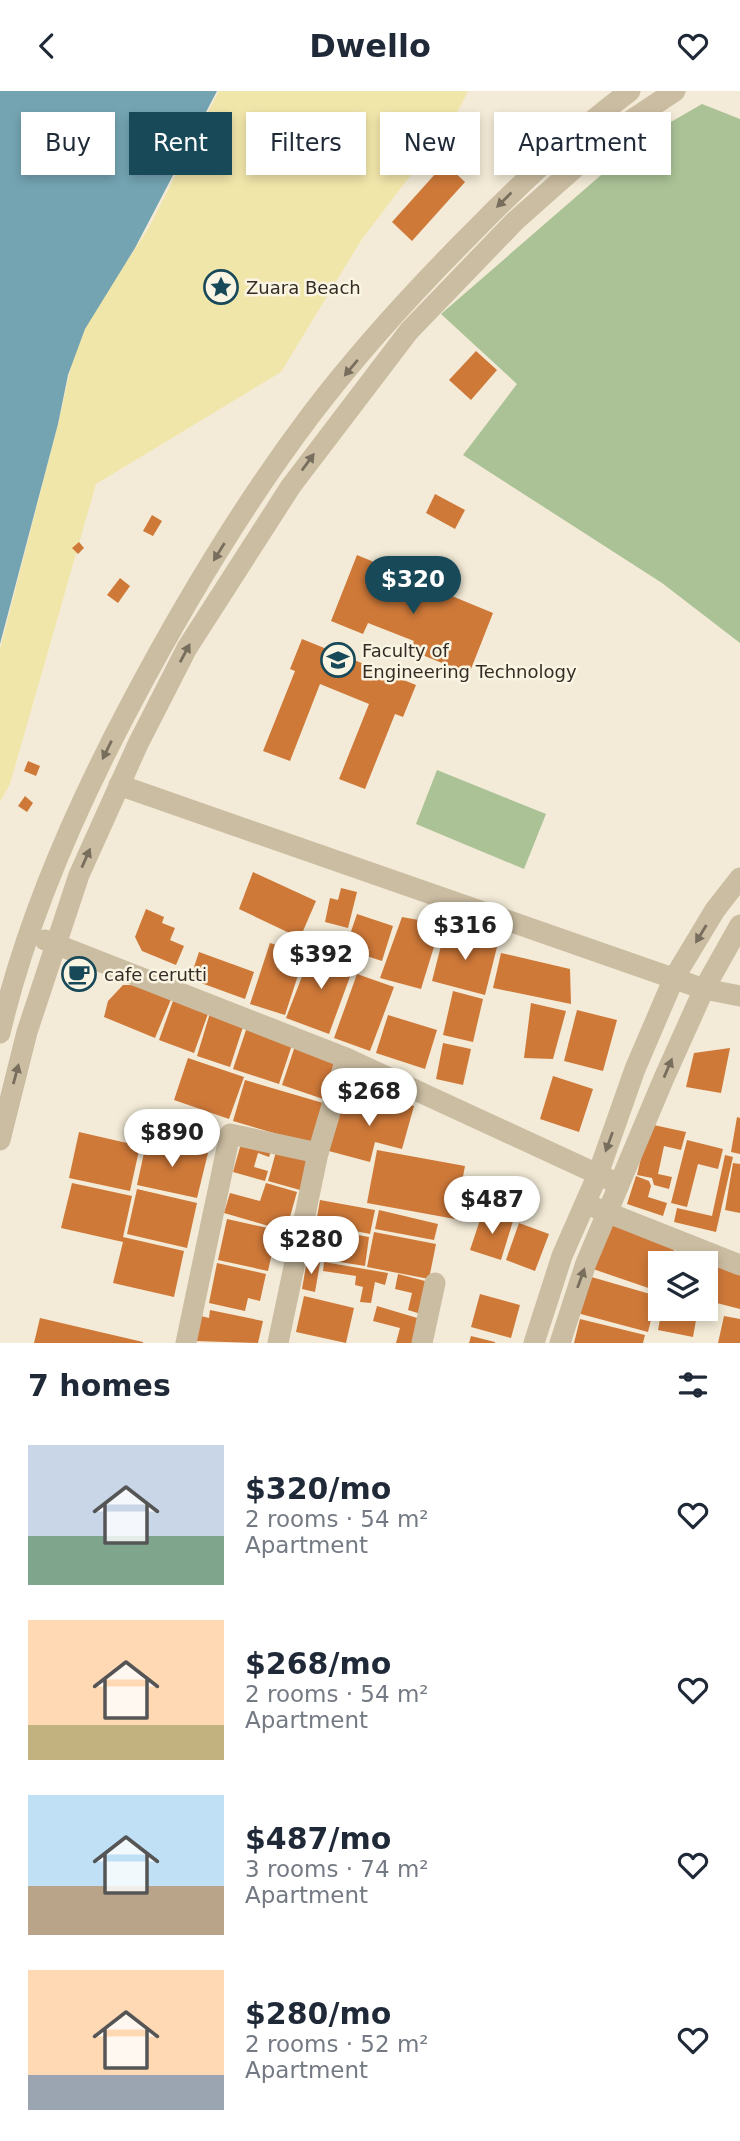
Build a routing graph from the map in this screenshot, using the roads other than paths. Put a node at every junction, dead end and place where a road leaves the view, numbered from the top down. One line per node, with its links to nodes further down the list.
1 (630, 91): 3 (street, one-way to 3)
2 (675, 91): 4 (street)
3 (312, 413): 4 (street); 8 (street, one-way to 8)
4 (332, 429): 5 (street, one-way to 4)
5 (119, 785): 9 (street, one-way to 5); 10 (street)
6 (740, 878): 10 (street, one-way to 10)
7 (740, 925): 11 (street)
8 (30, 934): 9 (street); 13 (street)
9 (56, 944): 14 (street); 15 (street, one-way to 9)
10 (674, 978): 11 (street); 17 (street, one-way to 17)
11 (704, 989): 12 (street); 18 (street, one-way to 11)
12 (740, 996)
13 (0, 1033)
14 (346, 1058): 16 (street); 17 (street)
15 (0, 1140)
16 (318, 1153): 23 (street); 24 (street)
17 (598, 1174): 18 (street); 19 (street)
18 (620, 1184): 20 (street)
19 (585, 1204): 20 (street); 26 (street)
20 (608, 1213): 21 (street); 27 (street, one-way to 20)
21 (740, 1265)
22 (435, 1283): 25 (street)
23 (186, 1343)
24 (278, 1343)
25 (422, 1343)
26 (534, 1343)
27 (560, 1343)

